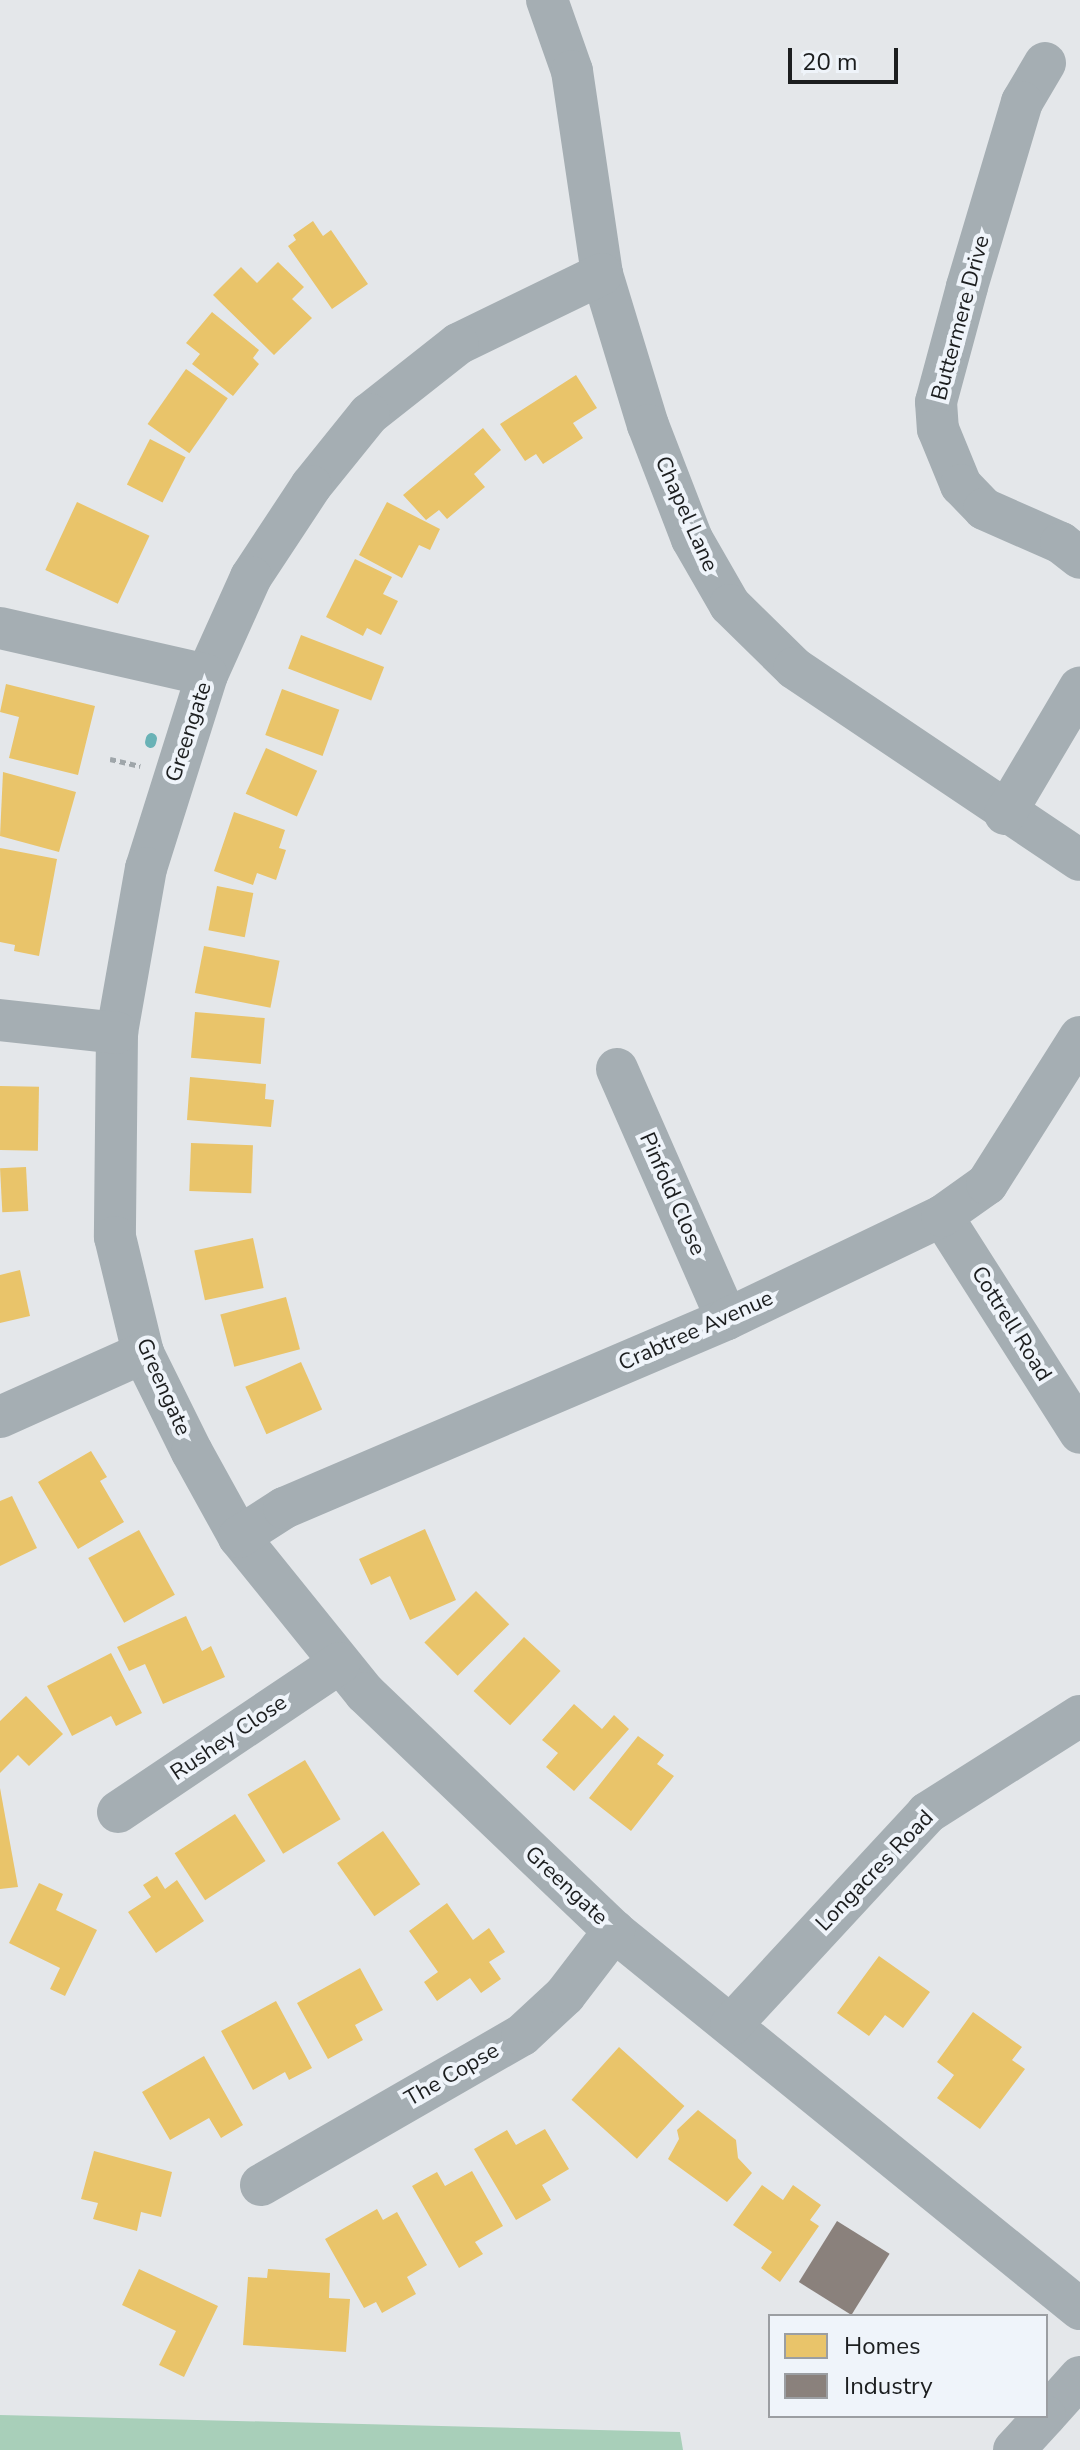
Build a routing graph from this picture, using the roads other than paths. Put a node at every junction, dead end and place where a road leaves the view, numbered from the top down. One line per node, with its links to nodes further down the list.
1 (547, 0): 3 (street, Chapel Lane)
2 (1045, 63): 4 (street, Buttermere Drive)
3 (602, 274): 6 (street, Greengate); 8 (street, Chapel Lane)
4 (1080, 558)
5 (0, 628): 6 (street)
6 (207, 675): 11 (street, Greengate)
7 (1080, 687): 8 (street)
8 (1005, 814): 9 (street, Chapel Lane)
9 (1080, 860)
10 (0, 1020): 11 (street)
11 (117, 1033): 16 (street, Greengate)
12 (1080, 1037): 14 (street, Crabtree Avenue)
13 (617, 1069): 15 (street, Pinfold Close)
14 (942, 1216): 15 (street, Crabtree Avenue); 18 (street, Cottrell Road)
15 (727, 1319): 19 (street, Crabtree Avenue)
16 (143, 1353): 17 (street); 19 (street, Greengate)
17 (0, 1417)
18 (1080, 1433)
19 (239, 1537): 20 (street, Greengate)
20 (340, 1663): 22 (street, Rushey Close); 23 (street, Greengate)
21 (1080, 1716): 24 (street, Longacres Road)
22 (119, 1813)
23 (614, 1931): 24 (street, Greengate); 25 (street, The Copse)
24 (731, 2025): 26 (street, Greengate)
25 (261, 2185)
26 (1080, 2309)
27 (1080, 2377): 28 (street)
28 (1048, 2412)
29 (1042, 2418): 30 (street)
30 (1014, 2450)

